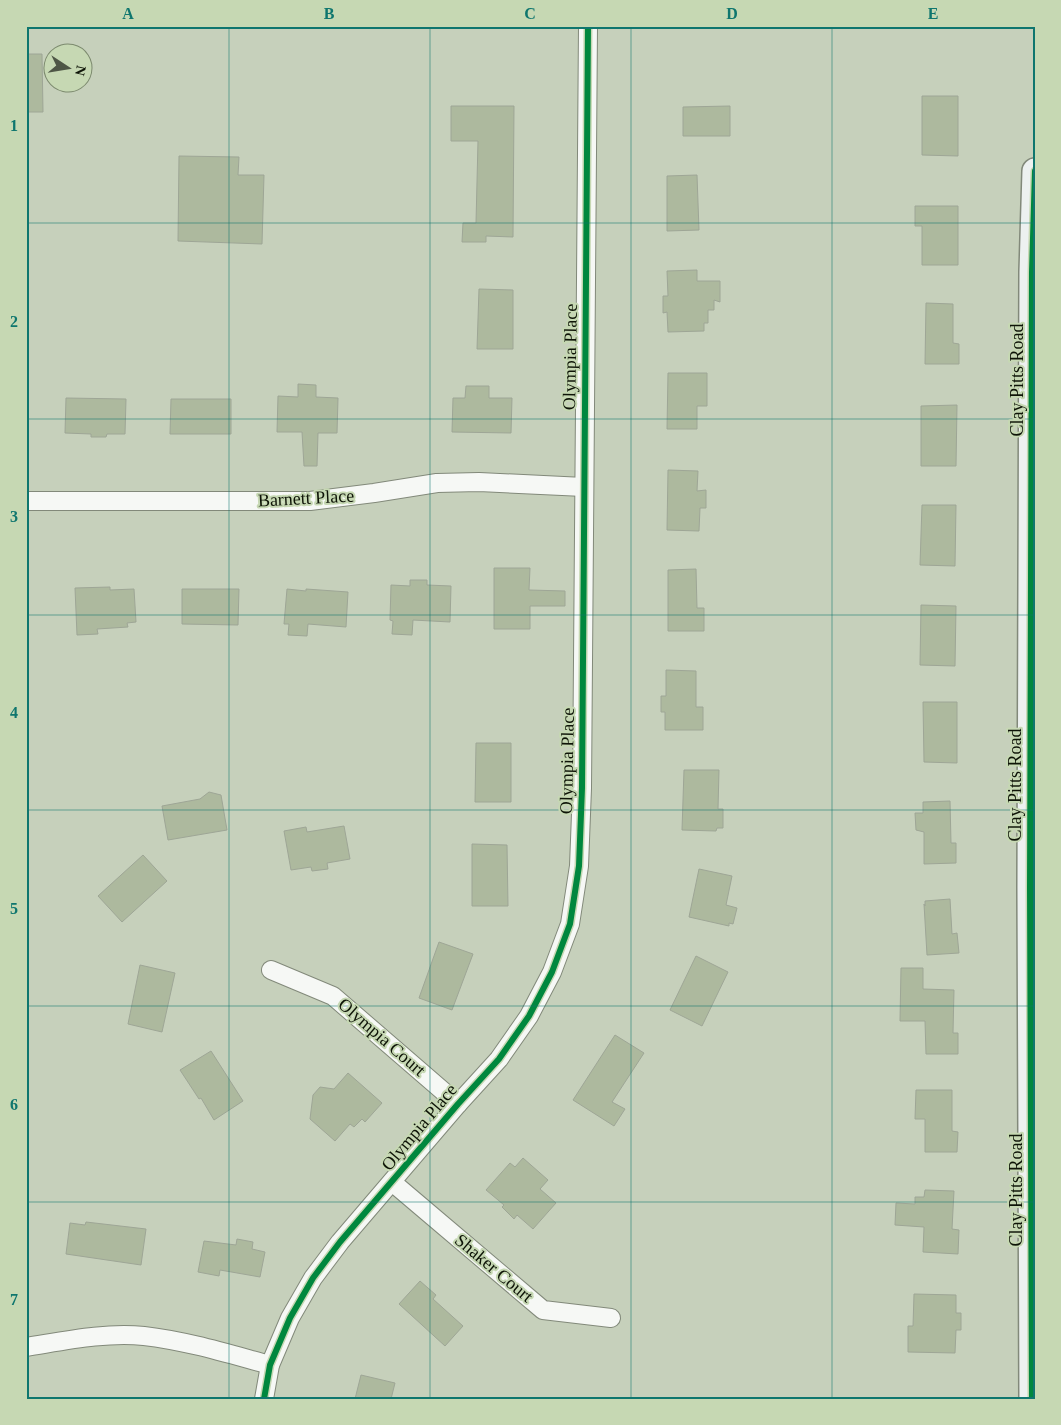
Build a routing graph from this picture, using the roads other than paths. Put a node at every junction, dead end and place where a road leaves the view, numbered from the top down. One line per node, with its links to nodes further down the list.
1 (588, 26): 3 (street, Olympia Place)
2 (1035, 171): 6 (street, Clay Pitts Road)
3 (584, 487): 4 (street, Barnett Place); 7 (street, Olympia Place)
4 (26, 501)
5 (271, 970): 7 (street, Olympia Court)
6 (1033, 1084): 13 (street, Clay Pitts Road)
7 (458, 1104): 8 (street, Olympia Place)
8 (392, 1182): 9 (street, Shaker Court); 11 (street, Olympia Place)
9 (611, 1318)
10 (26, 1347): 11 (street)
11 (270, 1365): 12 (street, Olympia Place)
12 (264, 1399)
13 (1032, 1399)

